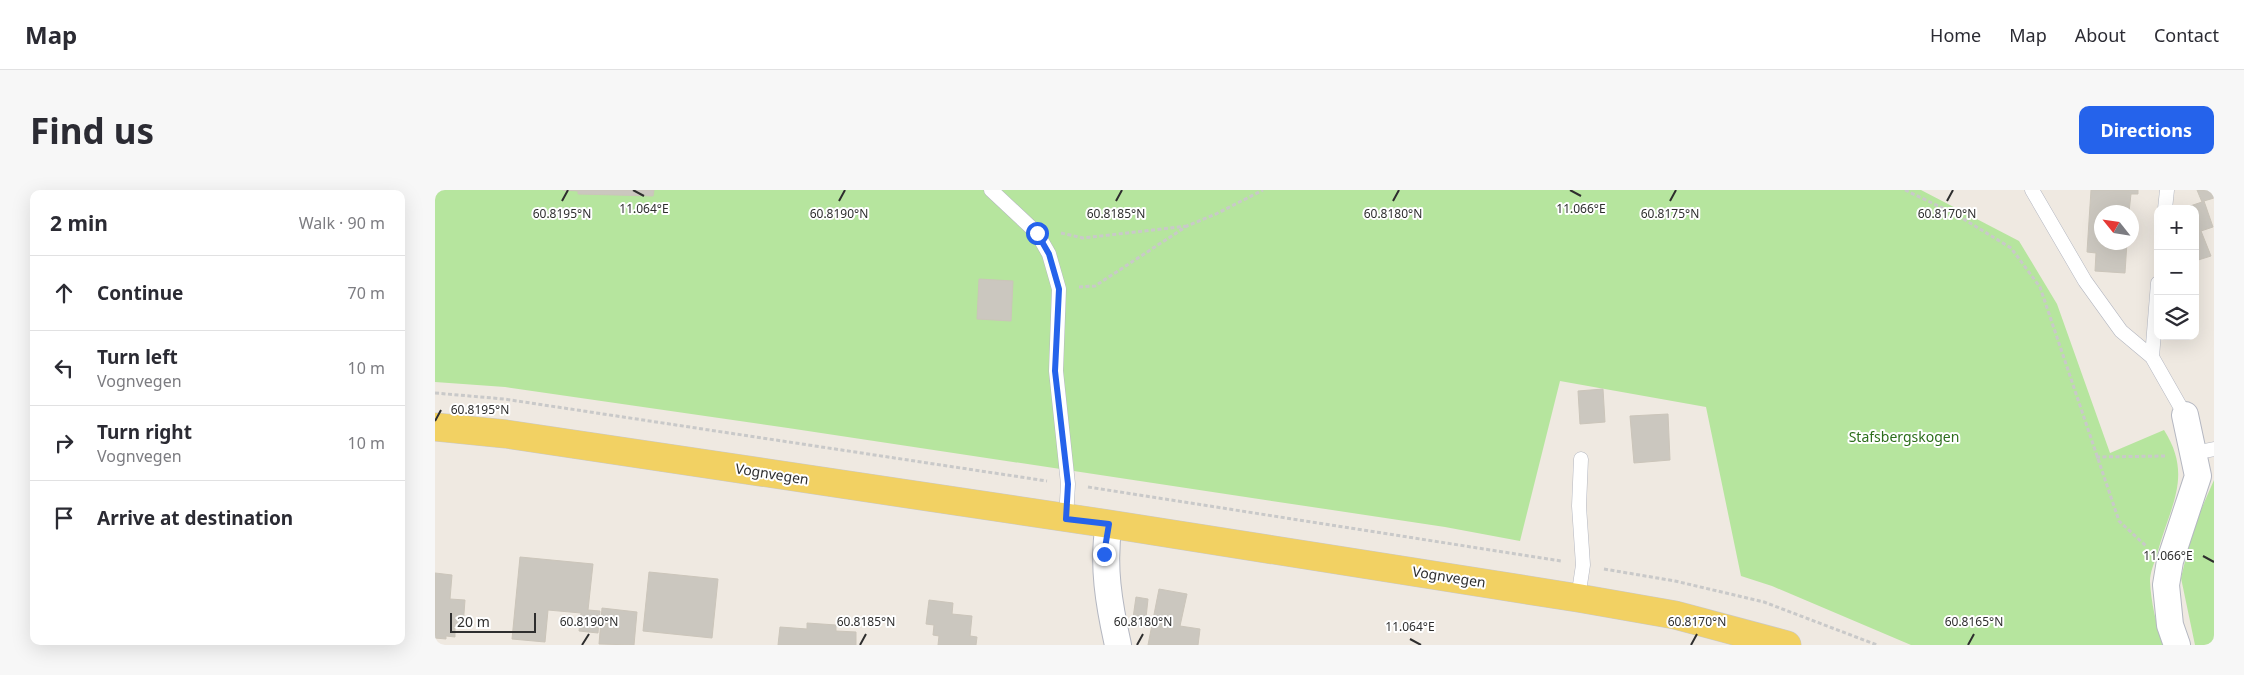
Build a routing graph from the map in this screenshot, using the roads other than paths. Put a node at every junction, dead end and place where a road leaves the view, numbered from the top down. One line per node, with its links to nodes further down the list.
1 (991, 190): 11 (lane)
2 (2032, 190): 6 (lane)
3 (2167, 190): 4 (lane)
4 (2165, 205)
5 (2157, 295): 6 (lane)
6 (2152, 357): 7 (lane)
7 (2185, 415): 9 (street)
8 (435, 426): 11 (main road, Vognvegen)
9 (2204, 451): 16 (street)
10 (1581, 459): 13 (lane)
11 (1066, 519): 12 (main road, Vognvegen)
12 (1109, 524): 13 (main road, Vognvegen); 14 (street)
13 (1578, 598): 15 (main road, Vognvegen)
14 (1118, 645)
15 (1787, 645)
16 (2177, 645)

